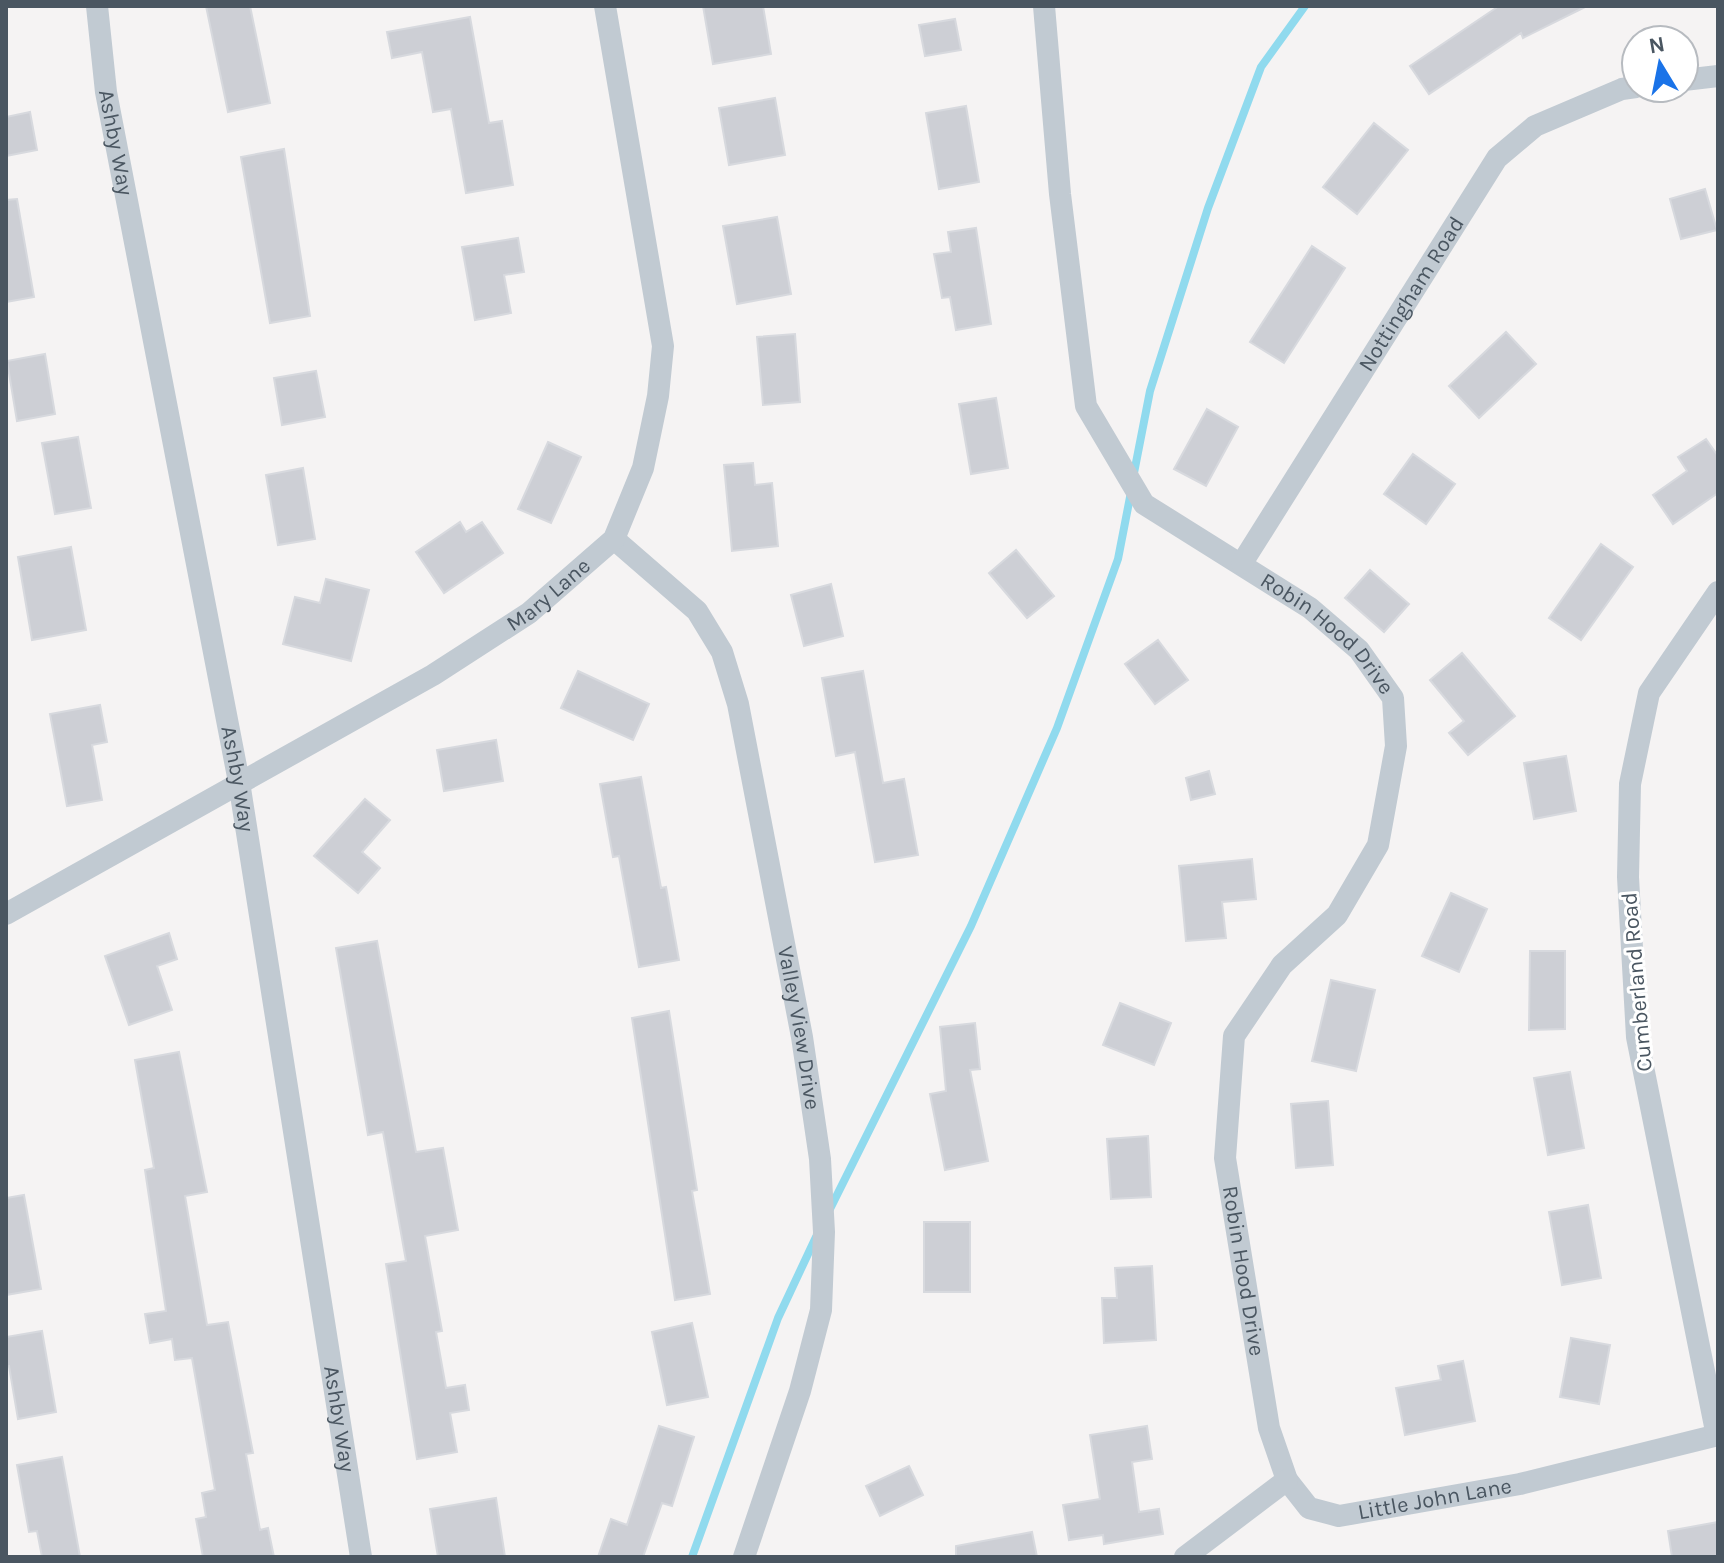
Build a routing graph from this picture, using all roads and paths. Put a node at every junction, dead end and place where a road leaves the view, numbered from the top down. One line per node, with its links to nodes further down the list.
1 (97, 6): 8 (street, Ashby Way)
2 (605, 6): 5 (street, Mary Lane)
3 (1044, 6): 6 (street, Robin Hood Drive)
4 (1620, 90): 6 (street, Nottingham Road)
5 (614, 539): 8 (street, Mary Lane); 13 (street, Valley View Drive)
6 (1242, 563): 11 (street, Robin Hood Drive)
7 (1718, 592): 10 (street, Cumberland Road)
8 (239, 782): 9 (street, Mary Lane); 12 (street, Ashby Way)
9 (6, 914)
10 (1717, 1436): 11 (street, Little John Lane)
11 (1287, 1480): 14 (street)
12 (361, 1557)
13 (744, 1557)
14 (1185, 1557)

